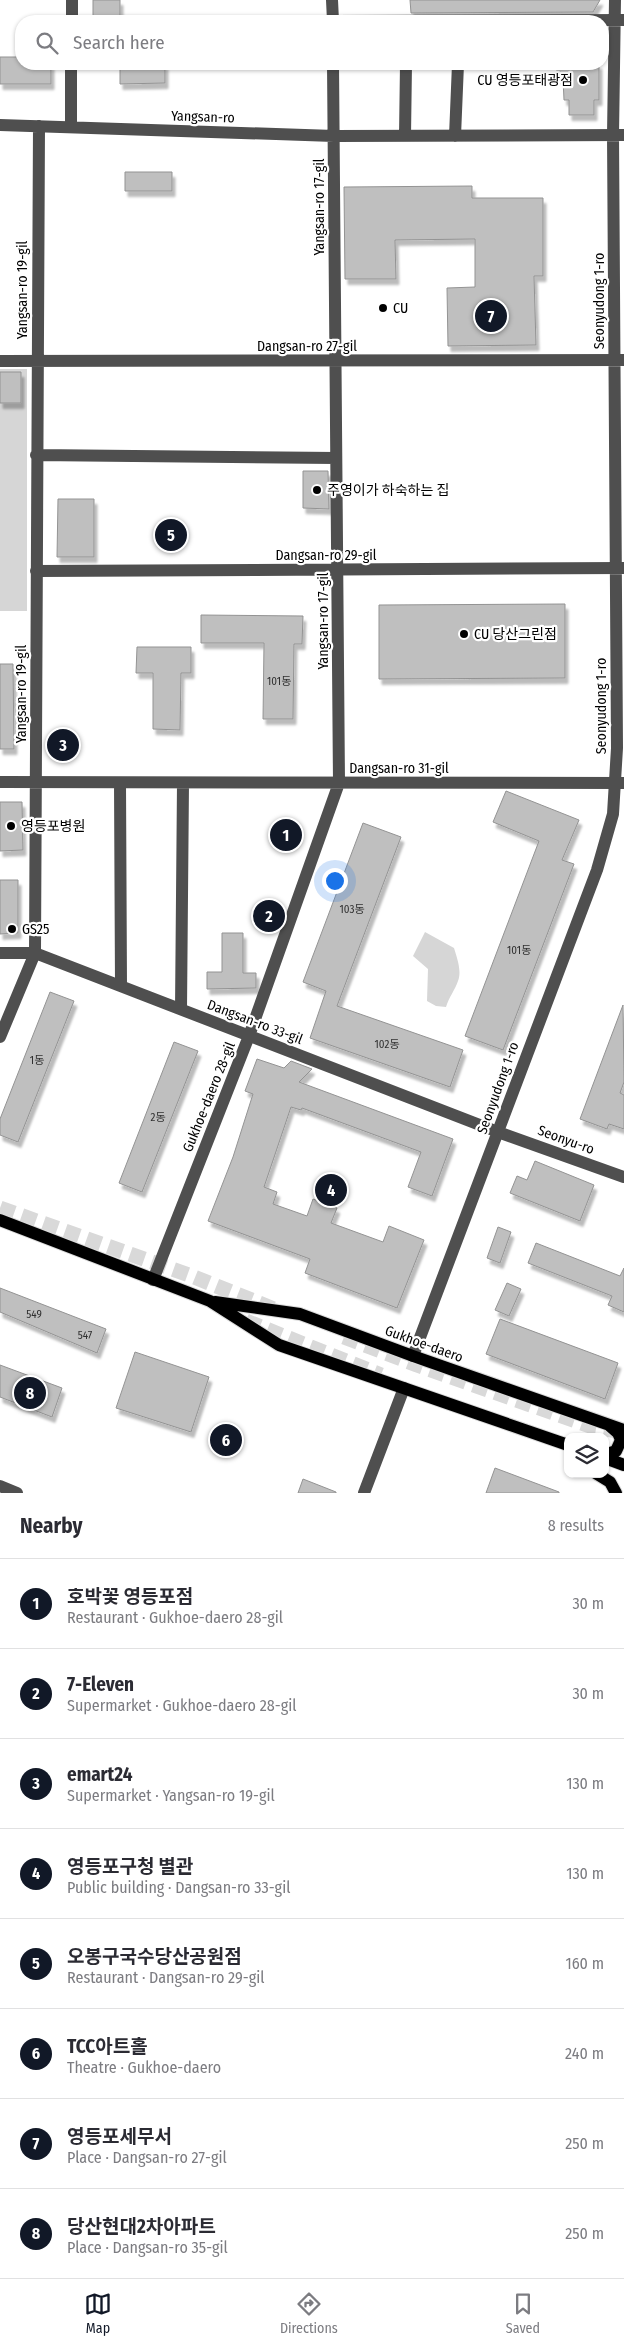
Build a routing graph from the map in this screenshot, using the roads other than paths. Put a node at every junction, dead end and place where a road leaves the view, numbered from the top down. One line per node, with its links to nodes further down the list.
1 (72, 0): 4 (street)
2 (332, 0): 5 (street)
3 (615, 0): 6 (street, Seonyudong 1-ro)
4 (72, 15)
5 (333, 15)
6 (619, 20): 14 (street, Seonyudong 1-ro)
7 (72, 70): 13 (street)
8 (333, 70): 15 (street, Yangsan-ro 17-gil)
9 (406, 70): 16 (street)
10 (458, 70): 17 (street)
11 (0, 126): 12 (street, Yangsan-ro)
12 (38, 126): 13 (street, Yangsan-ro); 20 (street, Yangsan-ro 19-gil)
13 (70, 127): 15 (street, Yangsan-ro)
14 (619, 135): 17 (street, Yangsan-ro); 18 (street, Seonyudong 1-ro)
15 (334, 136): 16 (street, Yangsan-ro); 21 (street, Yangsan-ro 17-gil)
16 (405, 136): 17 (street, Yangsan-ro)
17 (456, 136)
18 (619, 360): 21 (street, Dangsan-ro 27-gil); 24 (street, Seonyudong 1-ro)
19 (0, 361): 20 (street, Dangsan-ro 27-gil)
20 (37, 361): 21 (street, Dangsan-ro 27-gil); 22 (street, Yangsan-ro 19-gil)
21 (336, 362): 23 (street, Yangsan-ro 17-gil)
22 (36, 455): 23 (street); 25 (street, Yangsan-ro 19-gil)
23 (336, 458): 26 (street, Yangsan-ro 17-gil)
24 (620, 568): 26 (street, Dangsan-ro 29-gil); 32 (street, Seonyudong 1-ro)
25 (36, 571): 26 (street, Dangsan-ro 29-gil); 28 (street, Yangsan-ro 19-gil)
26 (337, 571): 31 (street, Yangsan-ro 17-gil)
27 (0, 782): 28 (street, Dangsan-ro 31-gil)
28 (35, 783): 29 (street, Dangsan-ro 31-gil); 34 (street, Yangsan-ro 19-gil)
29 (120, 783): 30 (street, Dangsan-ro 31-gil); 35 (street)
30 (183, 783): 31 (street, Dangsan-ro 31-gil); 36 (street)
31 (339, 783): 32 (street, Dangsan-ro 31-gil); 37 (street, Gukhoe-daero 28-gil)
32 (619, 783): 39 (street, Seonyudong 1-ro)
33 (0, 952): 34 (street, Dangsan-ro 33-gil)
34 (35, 953): 35 (street, Dangsan-ro 33-gil); 38 (street)
35 (121, 986): 36 (street, Dangsan-ro 33-gil)
36 (181, 1009): 37 (street, Dangsan-ro 33-gil)
37 (249, 1036): 39 (street, Dangsan-ro 33-gil); 42 (street, Gukhoe-daero 28-gil)
38 (0, 1037)
39 (498, 1132): 40 (street, Seonyu-ro); 44 (street, Seonyudong 1-ro)
40 (624, 1177)
41 (0, 1220): 42 (main road, Gukhoe-daero)
42 (153, 1280): 43 (main road, Gukhoe-daero)
43 (210, 1301): 44 (main road, Gukhoe-daero); 45 (main road, Gukhoe-daero)
44 (413, 1356): 46 (main road, Gukhoe-daero)
45 (404, 1388): 48 (main road, Gukhoe-daero); 55 (street)
46 (610, 1426): 47 (main road, Gukhoe-daero); 49 (main road)
47 (624, 1430)
48 (564, 1444)
49 (609, 1454)
50 (609, 1458): 51 (main road)
51 (624, 1464)
52 (604, 1478): 56 (main road)
53 (0, 1486): 54 (street)
54 (18, 1493)
55 (364, 1493)
56 (616, 1493)

